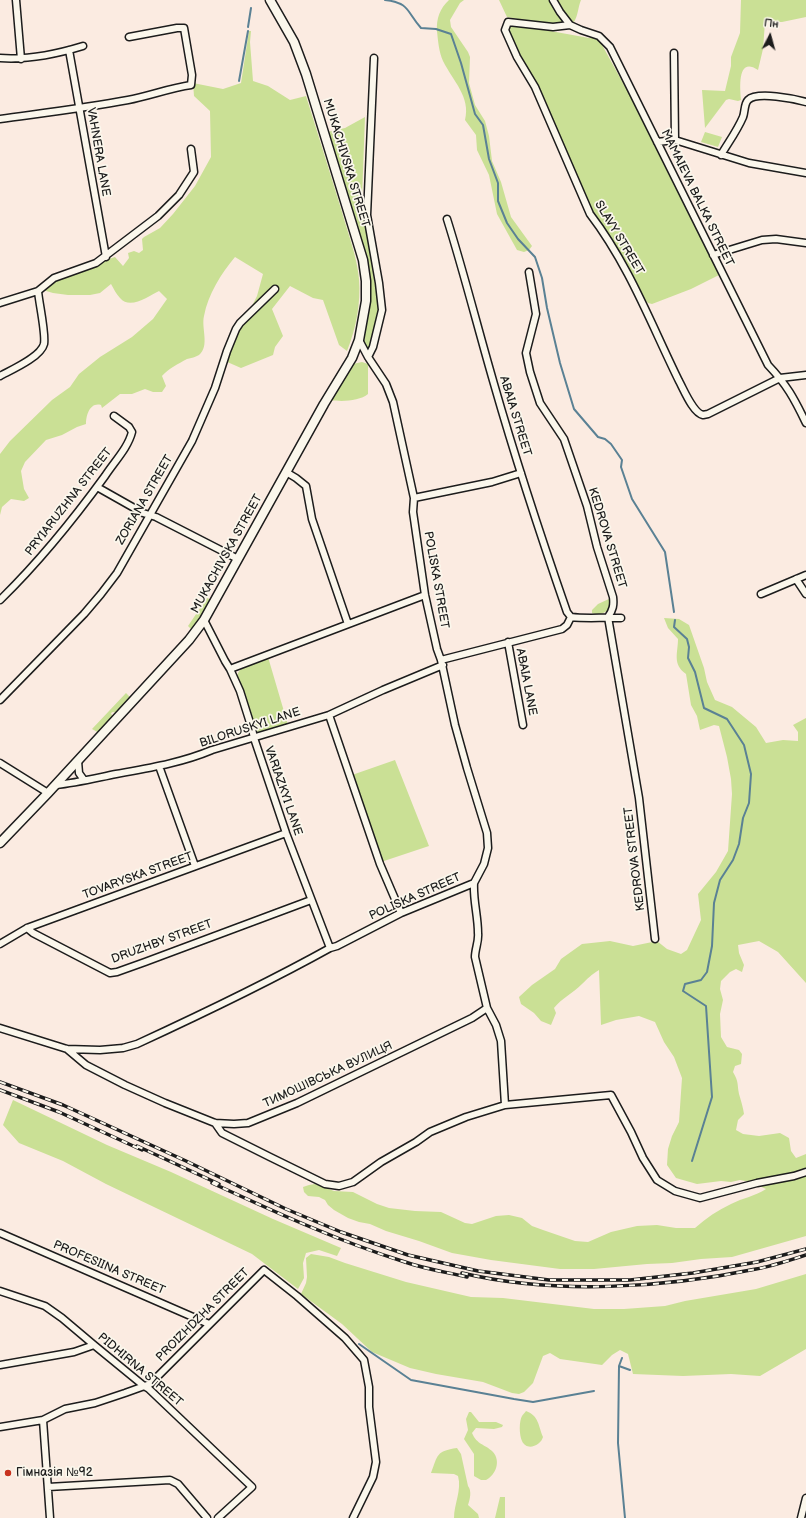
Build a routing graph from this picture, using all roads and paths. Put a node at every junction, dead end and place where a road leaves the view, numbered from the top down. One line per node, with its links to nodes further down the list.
1 (16, 0): 11 (street)
2 (270, 0): 28 (street, MUKACHIVSKA STREET)
3 (553, 0): 4 (street)
4 (570, 25): 16 (street, MAMAIEVA BALKA STREET); 32 (street, SLAVY STREET)
5 (129, 37): 13 (street)
6 (83, 46): 7 (street)
7 (69, 50): 11 (street); 13 (street, VAHNERA LANE)
8 (674, 53): 15 (street)
9 (0, 58): 11 (street)
10 (374, 58): 29 (street, MUKACHIVSKA STREET)
11 (21, 59)
12 (806, 102): 18 (street)
13 (79, 109): 14 (street); 23 (street, VAHNERA LANE)
14 (0, 119)
15 (675, 140): 16 (street); 18 (street)
16 (657, 142): 22 (street, MAMAIEVA BALKA STREET)
17 (191, 149): 23 (street)
18 (721, 155): 19 (street)
19 (806, 173)
20 (446, 218): 36 (street, ABAIA STREET)
21 (806, 243): 22 (street)
22 (714, 255): 32 (street, MAMAIEVA BALKA STREET)
23 (106, 257): 26 (street)
24 (529, 272): 48 (street, KEDROVA STREET)
25 (275, 289): 39 (street, ZORIANA STREET)
26 (38, 291): 27 (street); 31 (street)
27 (0, 303)
28 (359, 340): 29 (street); 35 (street, MUKACHIVSKA STREET)
29 (368, 357): 38 (street, POLISKA STREET)
30 (806, 375): 32 (street, SLAVY STREET)
31 (0, 376)
32 (780, 378): 34 (street, MAMAIEVA BALKA STREET)
33 (114, 416): 37 (street, PRYIARUZHNA STREET)
34 (806, 423)
35 (286, 472): 40 (street, MUKACHIVSKA STREET); 51 (street)
36 (521, 473): 38 (street); 47 (street, ABAIA STREET)
37 (97, 487): 39 (street); 46 (street, PRYIARUZHNA STREET)
38 (414, 498): 45 (street, POLISKA STREET)
39 (149, 515): 40 (street); 55 (street, ZORIANA STREET)
40 (238, 559): 50 (street, MUKACHIVSKA STREET)
41 (806, 575): 42 (street)
42 (796, 579): 43 (street); 44 (street)
43 (761, 594)
44 (806, 594)
45 (426, 595): 51 (street); 53 (street, POLISKA STREET)
46 (0, 600)
47 (571, 617): 48 (street); 52 (street, BILORUSKYI LANE)
48 (608, 617): 49 (street); 72 (street, KEDROVA STREET)
49 (620, 618)
50 (204, 620): 54 (street, VARIAZKYI LANE); 59 (street, MUKACHIVSKA STREET)
51 (348, 624): 54 (street)
52 (508, 642): 53 (street, BILORUSKYI LANE); 57 (street, ABAIA LANE)
53 (442, 663): 56 (street, BILORUSKYI LANE); 68 (street, POLISKA STREET)
54 (230, 669): 58 (street, VARIAZKYI LANE)
55 (0, 700)
56 (329, 715): 58 (street, BILORUSKYI LANE); 70 (street)
57 (523, 725)
58 (254, 738): 61 (street, BILORUSKYI LANE); 65 (street, VARIAZKYI LANE)
59 (78, 761): 62 (street); 63 (street, MUKACHIVSKA STREET)
60 (0, 763): 64 (street)
61 (160, 766): 62 (street, BILORUSKYI LANE); 67 (street)
62 (84, 780): 63 (street, BILORUSKYI LANE)
63 (56, 785): 64 (street, MUKACHIVSKA STREET)
64 (48, 794): 66 (street, MUKACHIVSKA STREET)
65 (286, 833): 67 (street, TOVARYSKA STREET); 69 (street, VARIAZKYI LANE)
66 (0, 843)
67 (195, 866): 71 (street, TOVARYSKA STREET)
68 (474, 883): 70 (street, POLISKA STREET); 75 (street)
69 (311, 900): 71 (street, DRUZHBY STREET); 74 (street, VARIAZKYI LANE)
70 (401, 913): 74 (street, POLISKA STREET)
71 (27, 928): 73 (street, TOVARYSKA STREET)
72 (655, 939)
73 (0, 944)
74 (330, 948): 77 (street, POLISKA STREET)
75 (486, 1008): 78 (street); 79 (street, ТИМОШІВСЬКА ВУЛИЦЯ)
76 (0, 1028): 77 (street, POLISKA STREET)
77 (67, 1049): 79 (street, ТИМОШІВСЬКА ВУЛИЦЯ)
78 (505, 1105): 79 (street); 80 (street)
79 (215, 1123)
80 (806, 1172)
81 (0, 1233): 83 (street, PROFESIINA STREET)
82 (0, 1291): 84 (street, PIDHIRNA STREET)
83 (209, 1324): 86 (street, PROIZHDZHA STREET); 94 (street, PROIZHDZHA STREET)
84 (94, 1345): 85 (street); 86 (street, PIDHIRNA STREET)
85 (0, 1365)
86 (144, 1386): 87 (street, PROIZHDZHA STREET); 93 (street, PIDHIRNA STREET)
87 (44, 1420): 88 (street, PROIZHDZHA STREET); 89 (street)
88 (0, 1427)
89 (48, 1488): 91 (street); 92 (street)
90 (806, 1498): 95 (street)
91 (50, 1518)
92 (207, 1518)
93 (218, 1518)
94 (352, 1518)
95 (801, 1518)

